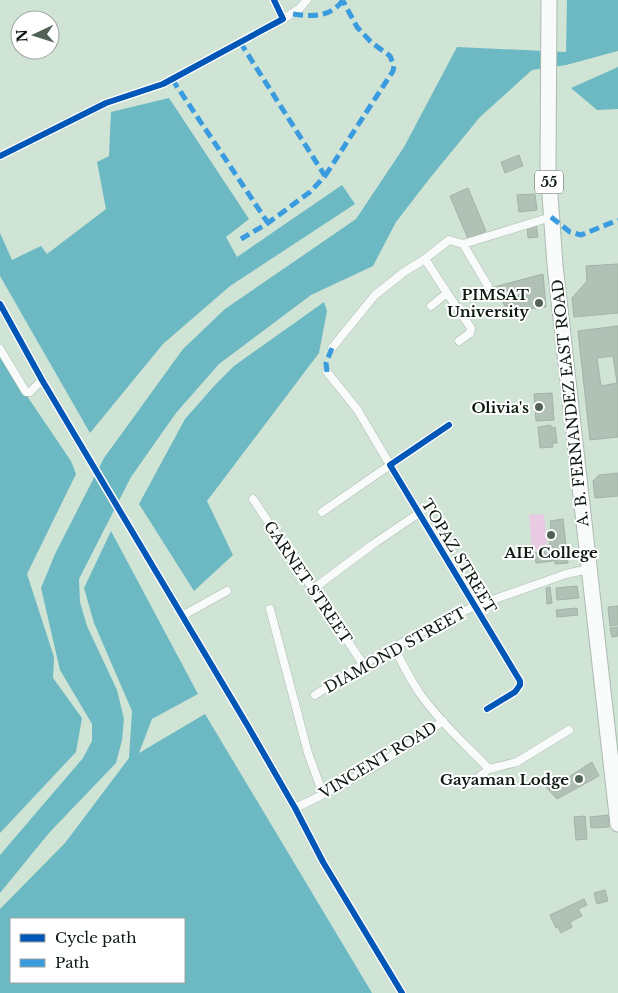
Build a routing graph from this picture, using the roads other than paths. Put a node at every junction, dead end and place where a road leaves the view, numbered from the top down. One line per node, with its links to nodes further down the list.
1 (274, 0): 4 (street)
2 (307, 0): 4 (street)
3 (549, 0): 6 (highway, A. B. FERNANDEZ EAST ROAD / 55)
4 (283, 19): 5 (street)
5 (0, 156)
6 (551, 217): 7 (street); 23 (highway, A. B. FERNANDEZ EAST ROAD / 55)
7 (463, 244): 8 (street); 9 (street)
8 (425, 259): 10 (street); 14 (street)
9 (488, 286)
10 (447, 293): 12 (street); 13 (street)
11 (0, 304): 17 (street)
12 (431, 306)
13 (459, 341)
14 (332, 348)
15 (0, 349): 17 (street)
16 (327, 372): 19 (street, TOPAZ STREET)
17 (42, 380): 28 (street)
18 (449, 425): 19 (street)
19 (390, 465): 21 (street); 22 (street, TOPAZ STREET)
20 (253, 499): 24 (street, GARNET STREET)
21 (322, 512)
22 (419, 513): 24 (street); 26 (street, TOPAZ STREET)
23 (589, 569): 26 (street, DIAMOND STREET); 39 (highway, A. B. FERNANDEZ EAST ROAD / 55)
24 (313, 589): 30 (street, GARNET STREET)
25 (227, 591): 28 (street)
26 (475, 606): 29 (street, DIAMOND STREET); 32 (street, TOPAZ STREET)
27 (270, 609): 37 (street)
28 (182, 616): 38 (street)
29 (394, 647): 30 (street, DIAMOND STREET); 33 (street)
30 (363, 664): 31 (street, DIAMOND STREET)
31 (315, 695)
32 (487, 709)
33 (442, 721): 35 (street); 37 (street, VINCENT ROAD)
34 (569, 730): 35 (street)
35 (489, 769): 36 (street)
36 (469, 785)
37 (323, 794): 38 (street, VINCENT ROAD)
38 (295, 808): 40 (street)
39 (618, 824)
40 (402, 993)

